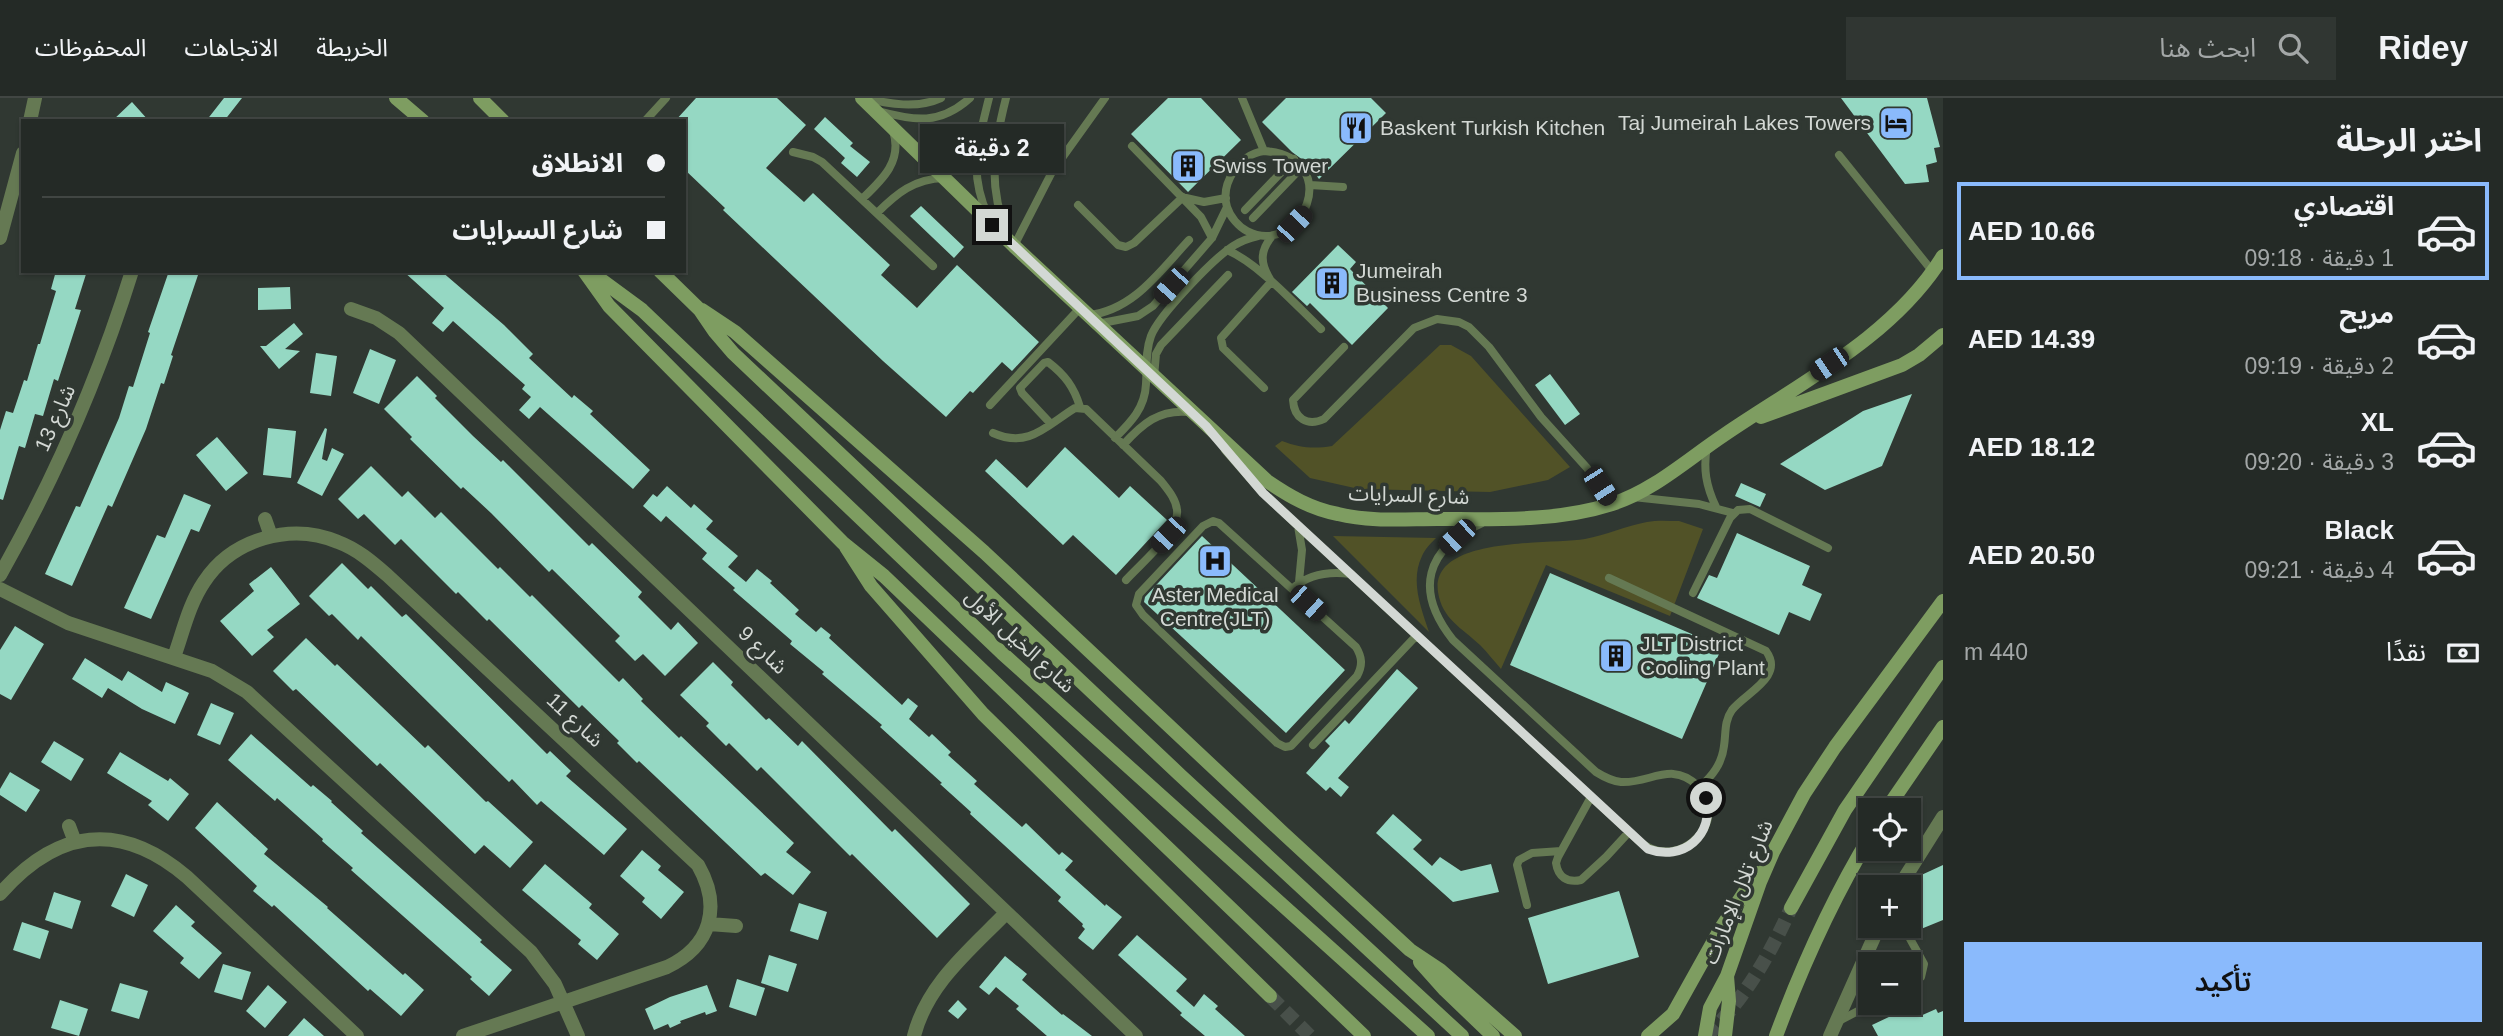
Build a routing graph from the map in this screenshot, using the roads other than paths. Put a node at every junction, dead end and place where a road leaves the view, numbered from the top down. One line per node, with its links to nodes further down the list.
1 (35, 98): 13 (street)
2 (396, 98): 14 (main road)
3 (480, 98): 15 (main road)
4 (666, 98): 16 (lane)
5 (862, 98): 6 (lane); 12 (main road, شارع السرايات)
6 (941, 98)
7 (970, 98): 12 (lane)
8 (989, 98): 35 (lane)
9 (1006, 98): 41 (lane)
10 (1105, 98): 41 (lane)
11 (1242, 98): 19 (lane)
12 (874, 110): 17 (main road, شارع السرايات)
13 (30, 119)
14 (421, 119)
15 (501, 119)
16 (647, 119)
17 (891, 126): 25 (main road, شارع السرايات); 29 (lane)
18 (1132, 146): 28 (lane)
19 (1264, 151): 22 (lane); 30 (lane)
20 (793, 152): 29 (lane)
21 (1839, 155): 47 (lane)
22 (1294, 159): 24 (lane); 32 (lane)
23 (21, 160): 38 (street)
24 (1302, 167): 26 (lane); 34 (lane)
25 (944, 178): 33 (lane); 35 (main road, شارع السرايات)
26 (1310, 185): 27 (lane); 37 (lane)
27 (1343, 187)
28 (1183, 197): 30 (lane); 31 (lane); 39 (lane)
29 (862, 199): 33 (lane)
30 (1226, 203): 36 (lane); 39 (lane)
31 (1078, 205)
32 (1245, 210)
33 (877, 213): 46 (lane)
34 (1253, 218)
35 (992, 225): 41 (main road, شارع السرايات)
36 (1258, 236): 37 (lane); 43 (lane)
37 (1272, 236): 54 (lane)
38 (0, 238)
39 (1212, 238): 58 (lane)
40 (1189, 240): 45 (lane)
41 (1011, 244): 58 (main road, شارع السرايات)
42 (1165, 249): 45 (lane)
43 (1227, 250): 54 (lane); 62 (lane)
44 (1943, 256): 47 (main road, شارع السرايات)
45 (1172, 257): 55 (lane)
46 (933, 266)
47 (1933, 272): 70 (main road, شارع السرايات)
48 (131, 273): 85 (street, شارع 13)
49 (587, 273): 82 (main road)
50 (589, 273): 129 (main road, شارع الخيل الأول)
51 (662, 273): 57 (main road, شارع الخيل الأول)
52 (1228, 275): 62 (lane)
53 (1138, 277): 55 (lane)
54 (1271, 282): 59 (lane); 63 (lane)
55 (1146, 285): 58 (lane)
56 (351, 309): 111 (street, شارع 9)
57 (700, 310): 115 (main road); 130 (main road, شارع الخيل الأول)
58 (1088, 316): 62 (main road, شارع السرايات); 64 (lane)
59 (1321, 328)
60 (1943, 335): 70 (main road)
61 (1344, 347): 75 (lane)
62 (1149, 373): 66 (main road, شارع السرايات); 71 (lane)
63 (1264, 388)
64 (990, 405)
65 (1080, 407): 67 (lane); 67 (lane); 71 (lane)
66 (1192, 413): 68 (main road, شارع السرايات); 72 (lane)
67 (1051, 424): 69 (lane)
68 (1206, 426): 79 (main road, شارع السرايات); 80 (lane)
69 (993, 433)
70 (1723, 435): 73 (main road, شارع السرايات)
71 (1115, 438): 72 (lane)
72 (1123, 446): 87 (lane)
73 (1707, 446): 74 (main road, شارع السرايات); 76 (lane)
74 (1630, 497): 75 (main road, شارع السرايات); 76 (lane)
75 (1611, 504): 79 (main road, شارع السرايات)
76 (1716, 507): 77 (lane)
77 (1733, 513): 83 (lane); 90 (lane)
78 (265, 519): 81 (street)
79 (1491, 519): 97 (lane)
80 (1298, 526): 84 (lane); 88 (lane)
81 (271, 536): 93 (street, شارع 11); 112 (street, شارع 11)
82 (844, 543): 119 (main road); 128 (main road)
83 (1828, 548)
84 (1351, 574): 88 (lane); 92 (lane)
85 (0, 575)
86 (1609, 578): 97 (lane)
87 (1126, 580)
88 (1296, 585): 88 (lane)
89 (0, 589): 93 (street)
90 (1693, 593)
91 (1943, 601): 105 (main road, شارع تلال الإمارات)
92 (1416, 635): 96 (lane); 98 (lane)
93 (174, 657): 120 (street)
94 (1943, 667): 110 (main road)
95 (1943, 727): 99 (main road)
96 (1313, 745)
97 (1700, 787): 102 (lane)
98 (1591, 797): 102 (lane); 104 (lane)
99 (1894, 798)
100 (1943, 817): 107 (street)
101 (69, 826): 103 (street)
102 (1629, 832): 104 (lane)
103 (75, 842): 108 (street); 123 (street)
104 (1561, 851): 109 (lane)
105 (1773, 852): 117 (main road, شارع تلال الإمارات); 133 (main road)
106 (1858, 856): 136 (main road)
107 (1907, 875)
108 (0, 894)
109 (1527, 905)
110 (1791, 908)
111 (1006, 913): 126 (street); 127 (street, شارع 9)
112 (709, 924): 113 (street); 120 (street)
113 (736, 926)
114 (1874, 938): 122 (street)
115 (1410, 950): 131 (main road); 132 (main road)
116 (1921, 959): 118 (lane)
117 (1727, 976): 134 (main road, شارع تلال الإمارات); 135 (main road)
118 (1921, 977)
119 (1270, 996)
120 (565, 1001): 124 (street); 125 (street)
121 (1858, 1013): 122 (lane)
122 (1832, 1030)
123 (356, 1036)
124 (463, 1036)
125 (578, 1036)
126 (914, 1036)
127 (1136, 1036)
128 (1364, 1036)
129 (1428, 1036)
130 (1462, 1036)
131 (1493, 1036)
132 (1515, 1036)
133 (1648, 1036)
134 (1705, 1036)
135 (1725, 1036)
136 (1776, 1036)

